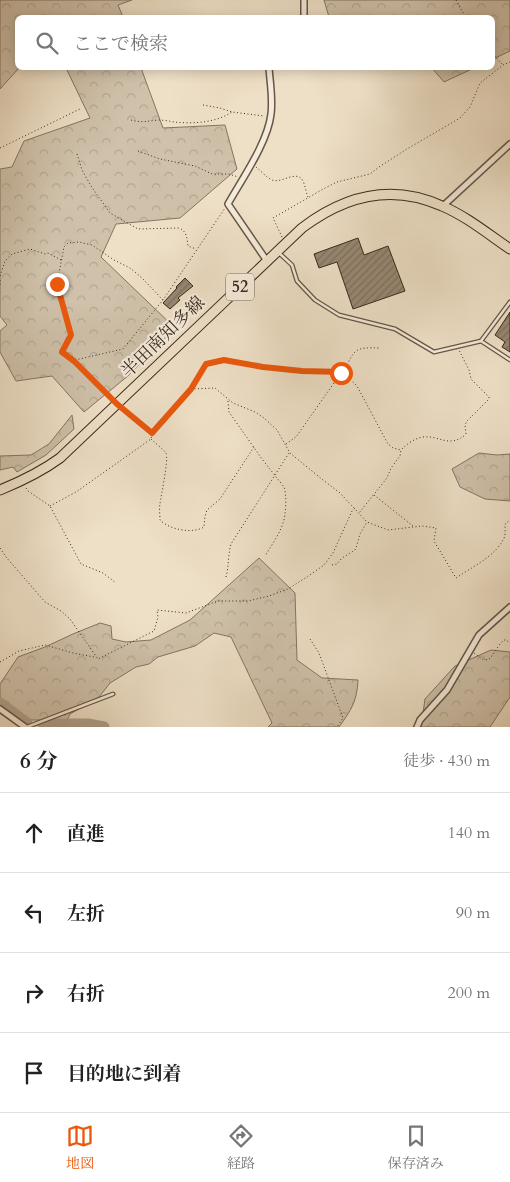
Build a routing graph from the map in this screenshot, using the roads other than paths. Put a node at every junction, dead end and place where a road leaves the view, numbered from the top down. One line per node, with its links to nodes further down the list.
1 (304, 0): 2 (street)
2 (304, 15)
3 (269, 70): 8 (street)
4 (510, 144): 5 (street)
5 (443, 206): 6 (main road, 半田南知多線 / 52); 7 (main road, 半田南知多線 / 52)
6 (510, 249)
7 (277, 252): 8 (main road, 半田南知多線 / 52); 10 (lane)
8 (267, 261): 12 (main road, 半田南知多線 / 52)
9 (510, 302): 10 (lane)
10 (481, 342): 11 (lane)
11 (510, 360)
12 (0, 490)
13 (510, 607): 17 (street)
14 (113, 694): 16 (lane)
15 (0, 710): 16 (street)
16 (26, 727)
17 (417, 727)

